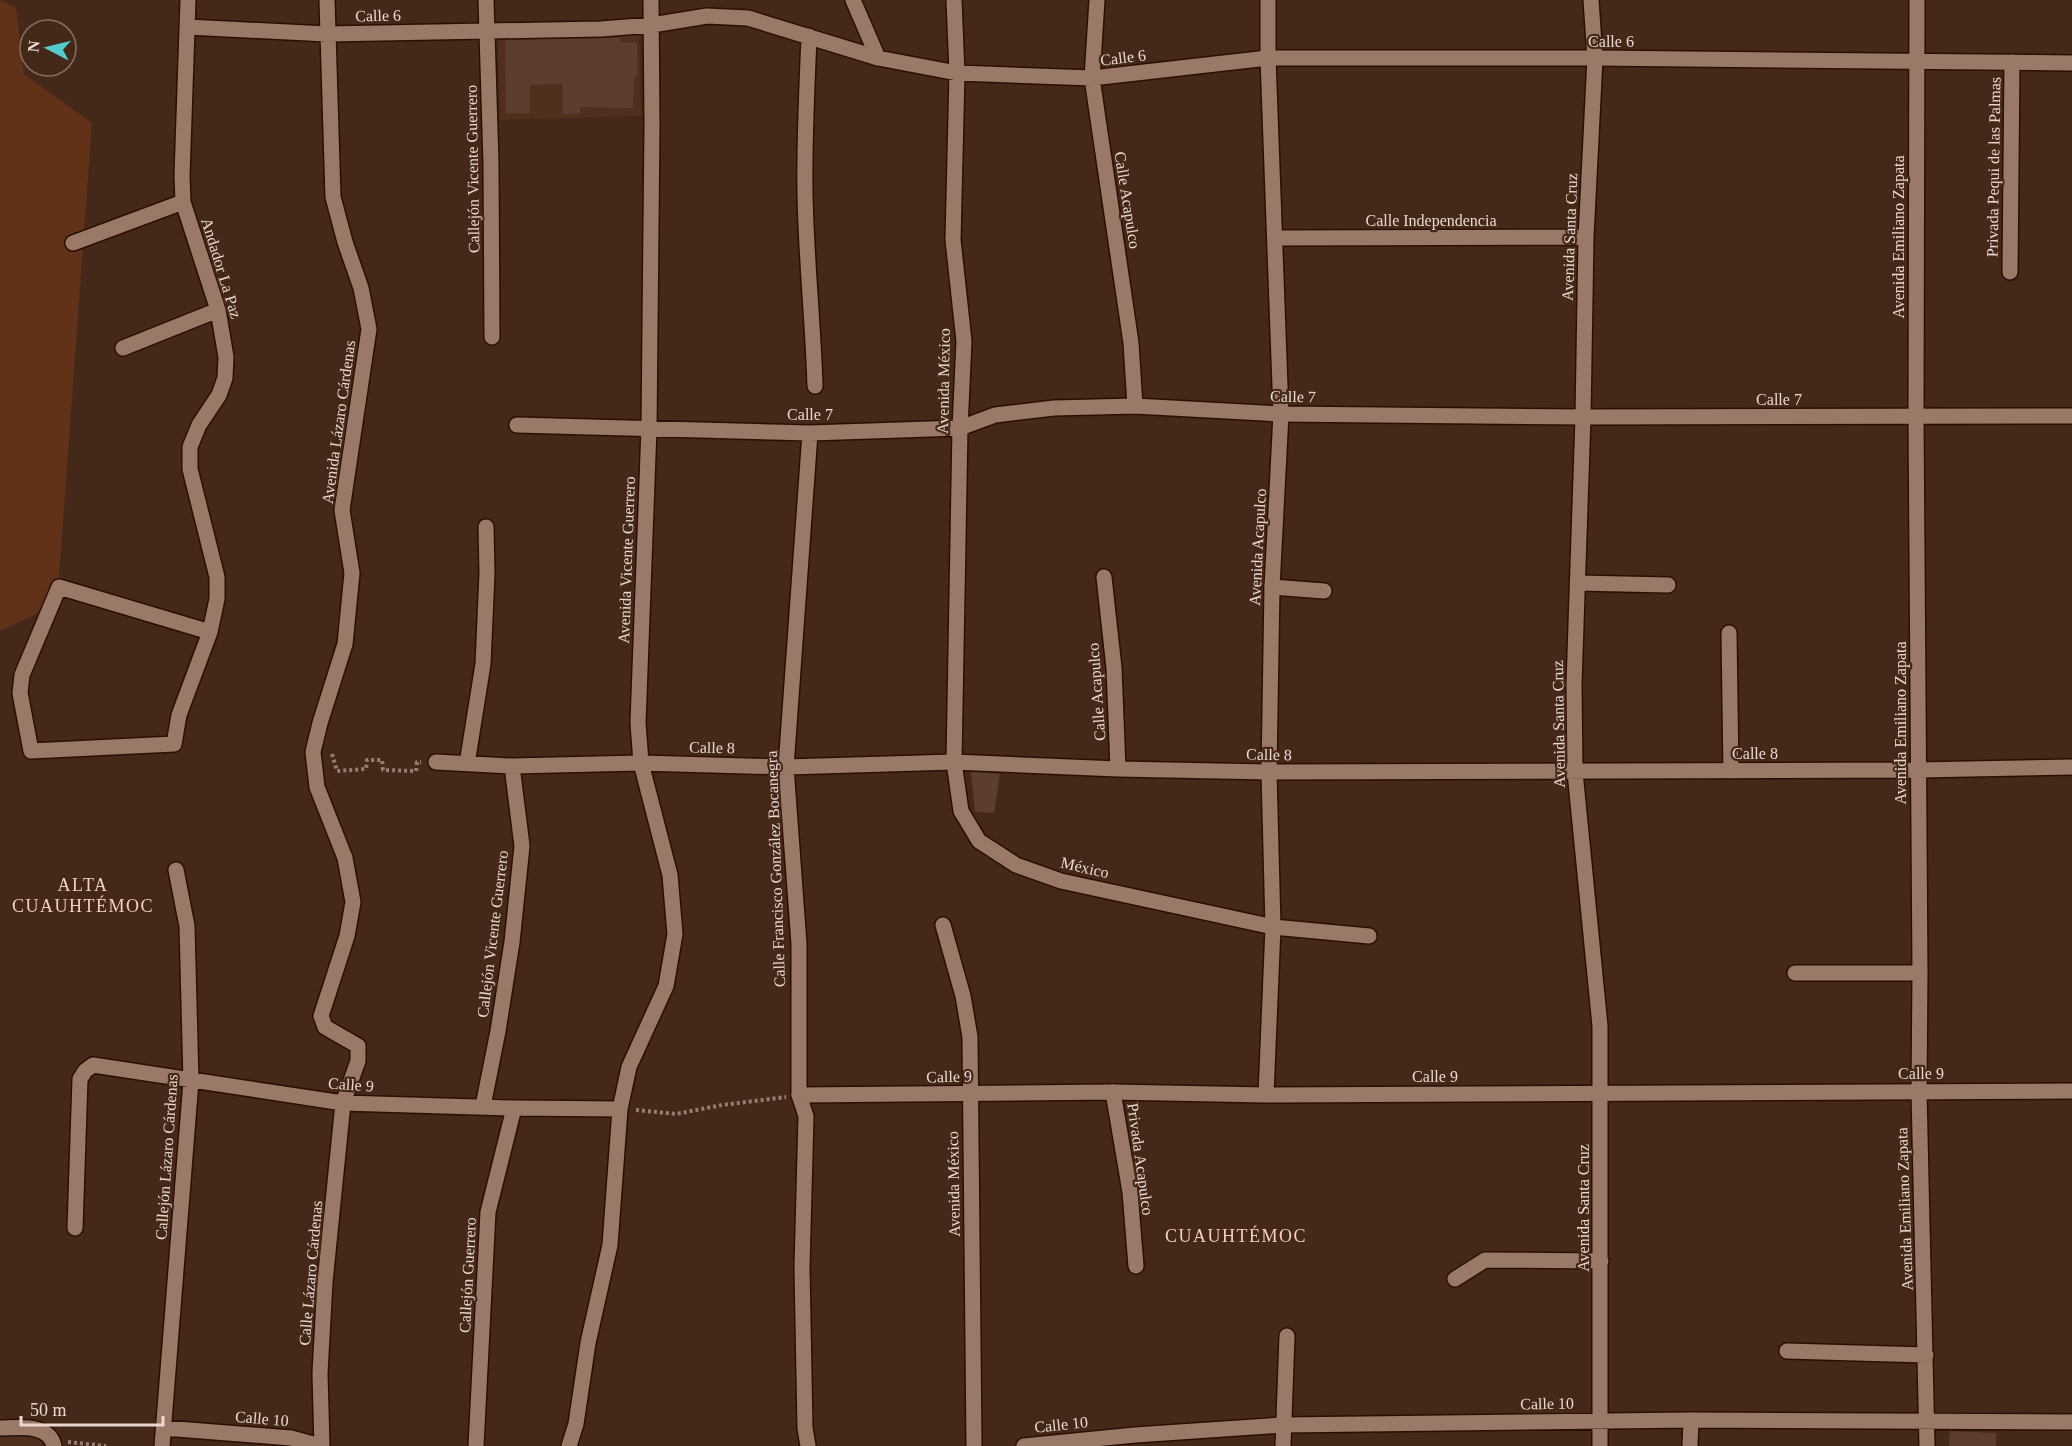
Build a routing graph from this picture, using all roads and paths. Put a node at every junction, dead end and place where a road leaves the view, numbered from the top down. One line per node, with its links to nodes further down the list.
1 (188, 0): 12 (street, Andador La Paz)
2 (327, 0): 14 (street, Avenida Lázaro Cárdenas)
3 (486, 0): 13 (street, Callejón Vicente Guerrero)
4 (651, 0): 11 (street, Avenida Vicente Guerrero)
5 (853, 0): 16 (street)
6 (954, 0): 22 (street, Avenida México)
7 (1097, 0): 23 (street, Calle Acapulco)
8 (1268, 0): 17 (street, Avenida Acapulco)
9 (1591, 0): 18 (street, Avenida Santa Cruz)
10 (1917, 0): 19 (street, Avenida Emiliano Zapata)
11 (652, 25): 13 (street, Calle 6); 15 (street, Calle 6); 39 (street, Avenida Vicente Guerrero)
12 (187, 27): 14 (street, Calle 6); 24 (street, Andador La Paz)
13 (487, 31): 14 (street, Calle 6); 30 (street, Callejón Vicente Guerrero)
14 (327, 34): 50 (street, Avenida Lázaro Cárdenas)
15 (809, 36): 16 (street, Calle 6); 32 (street)
16 (878, 58): 22 (street, Calle 6)
17 (1268, 58): 18 (street, Calle 6); 23 (street, Calle 6); 26 (street, Avenida Acapulco)
18 (1595, 58): 19 (street, Calle 6); 25 (street, Avenida Santa Cruz)
19 (1917, 61): 20 (street, Calle 6); 35 (street, Avenida Emiliano Zapata)
20 (2012, 62): 21 (street, Calle 6); 28 (street, Privada Pequi de las Palmas)
21 (2072, 63)
22 (957, 73): 23 (street, Calle 6); 40 (street, Avenida México)
23 (1092, 78): 33 (street, Calle Acapulco)
24 (183, 202): 27 (street); 29 (street, Andador La Paz)
25 (1586, 237): 26 (street, Calle Independencia); 37 (street, Avenida Santa Cruz)
26 (1276, 238): 34 (street, Avenida Acapulco)
27 (73, 243)
28 (2010, 272)
29 (218, 310): 31 (street); 48 (street, Andador La Paz)
30 (492, 337)
31 (123, 348)
32 (815, 386)
33 (1135, 406): 34 (street, Calle 7); 40 (street, Calle 7)
34 (1281, 414): 37 (street, Calle 7); 46 (street, Avenida Acapulco)
35 (1916, 416): 36 (street, Calle 7); 37 (street, Calle 7); 59 (street, Avenida Emiliano Zapata)
36 (2072, 416)
37 (1583, 417): 44 (street, Avenida Santa Cruz)
38 (517, 425): 39 (street, Calle 7)
39 (649, 428): 41 (street, Calle 7); 53 (street, Avenida Vicente Guerrero)
40 (960, 428): 41 (street, Calle 7); 52 (street, Avenida México)
41 (810, 433): 56 (street, Calle Francisco González Bocanegra)
42 (486, 527): 54 (street)
43 (1104, 577): 58 (street, Calle Acapulco)
44 (1578, 584): 45 (street); 62 (street, Avenida Santa Cruz)
45 (1668, 585)
46 (1272, 587): 47 (street); 61 (street, Avenida Acapulco)
47 (1324, 591)
48 (210, 632): 48 (street, Andador La Paz)
49 (1729, 633): 60 (street)
50 (313, 752): 51 (path); 77 (street, Avenida Lázaro Cárdenas)
51 (436, 762): 54 (street, Calle 8)
52 (954, 762): 56 (street, Calle 8); 58 (street, Calle 8); 65 (street, México)
53 (641, 763): 55 (street, Calle 8); 56 (street, Calle 8); 80 (street, Avenida Vicente Guerrero)
54 (467, 764): 55 (street, Calle 8)
55 (512, 765): 78 (street, Callejón Vicente Guerrero)
56 (786, 766): 75 (street, Calle Francisco González Bocanegra)
57 (2072, 767): 59 (street, Calle 8)
58 (1118, 769): 61 (street, Calle 8)
59 (1918, 770): 60 (street, Calle 8); 68 (street, Avenida Emiliano Zapata)
60 (1731, 771): 62 (street, Calle 8)
61 (1269, 772): 62 (street, Calle 8); 65 (street, Avenida Acapulco)
62 (1575, 772): 73 (street, Avenida Santa Cruz)
63 (176, 870): 69 (street, Callejón Lázaro Cárdenas)
64 (943, 925): 74 (street, Avenida México)
65 (1273, 927): 66 (street); 76 (street, Avenida Acapulco)
66 (1369, 936)
67 (1795, 973): 68 (street)
68 (1920, 973): 70 (street, Avenida Emiliano Zapata)
69 (191, 1081): 77 (street, Calle 9); 81 (street, Calle 9); 94 (street, Callejón Lázaro Cárdenas)
70 (1919, 1091): 71 (street, Calle 9); 73 (street, Calle 9); 87 (street, Avenida Emiliano Zapata)
71 (2072, 1091)
72 (1113, 1092): 74 (street, Calle 9); 76 (street, Calle 9); 83 (street, Privada Acapulco)
73 (1600, 1093): 76 (street, Calle 9); 82 (street, Avenida Santa Cruz)
74 (970, 1094): 75 (street, Calle 9); 103 (street, Avenida México)
75 (799, 1095): 80 (path); 102 (street, Calle Francisco González Bocanegra)
76 (1266, 1095)
77 (343, 1103): 78 (street, Calle 9); 99 (street, Calle Lázaro Cárdenas)
78 (483, 1106): 79 (street, Calle 9)
79 (514, 1108): 80 (street, Calle 9); 100 (street, Callejón Guerrero)
80 (620, 1109): 101 (street)
81 (75, 1228)
82 (1601, 1261): 84 (street); 88 (street, Avenida Santa Cruz)
83 (1136, 1266)
84 (1455, 1279)
85 (1287, 1336): 92 (street)
86 (1787, 1351): 87 (street)
87 (1926, 1355): 90 (street, Avenida Emiliano Zapata)
88 (1601, 1420): 89 (street, Calle 10); 92 (street, Calle 10); 106 (street, Avenida Santa Cruz)
89 (1691, 1420): 90 (street, Calle 10); 107 (street)
90 (1927, 1420): 91 (street, Calle 10); 108 (street, Avenida Emiliano Zapata)
91 (2072, 1422)
92 (1283, 1425): 95 (street, Calle 10); 105 (street)
93 (0, 1428): 96 (street)
94 (164, 1428): 98 (street, Callejón Lázaro Cárdenas); 99 (street, Calle 10)
95 (1135, 1441): 104 (street, Calle 10)
96 (54, 1443): 97 (path)
97 (106, 1446)
98 (162, 1446)
99 (321, 1446)
100 (476, 1446)
101 (569, 1446)
102 (808, 1446)
103 (974, 1446)
104 (1024, 1446)
105 (1283, 1446)
106 (1600, 1446)
107 (1690, 1446)
108 (1927, 1446)

